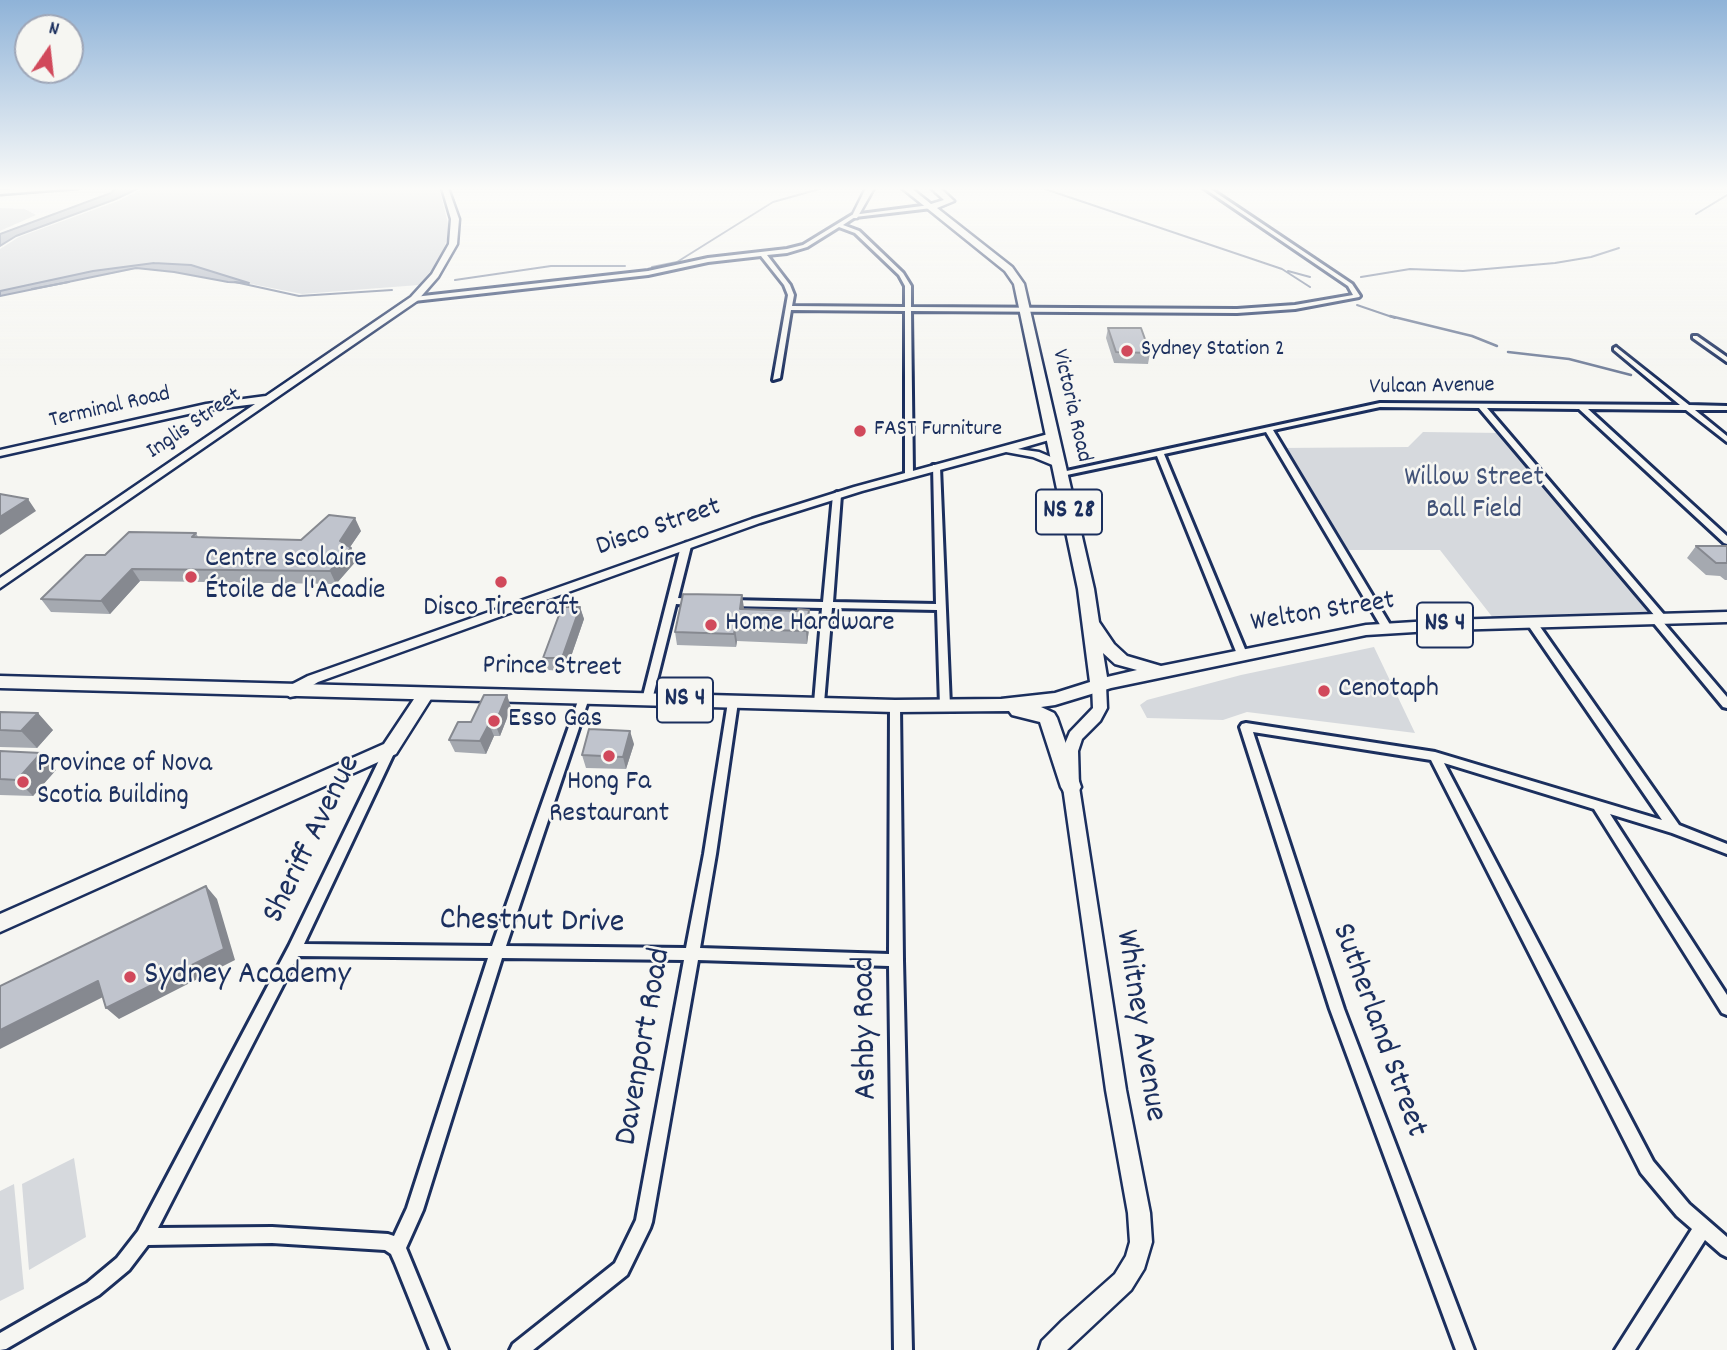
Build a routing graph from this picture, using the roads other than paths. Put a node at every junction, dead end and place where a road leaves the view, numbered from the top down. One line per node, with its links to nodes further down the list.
1 (449, 251): 7 (street, Inglis Street)
2 (779, 251): 6 (street)
3 (877, 251): 8 (street)
4 (986, 251): 10 (main road, Victoria Road / NS 28)
5 (1300, 251): 10 (street)
6 (763, 254): 7 (street); 9 (street)
7 (414, 299): 15 (street, Inglis Street)
8 (908, 308): 9 (street); 10 (street); 28 (street)
9 (791, 309): 14 (street)
10 (1024, 309): 21 (main road, Victoria Road / NS 28)
11 (1695, 337): 13 (street)
12 (1616, 349): 18 (street)
13 (1727, 360)
14 (776, 378)
15 (270, 399): 24 (street, Terminal Road); 32 (street, Inglis Street)
16 (1480, 405): 17 (street, Vulcan Avenue); 20 (street, Vulcan Avenue); 39 (street)
17 (1580, 406): 18 (street, Vulcan Avenue); 30 (street)
18 (1687, 408): 19 (street, Vulcan Avenue); 22 (street)
19 (1727, 408)
20 (1269, 430): 25 (street, Vulcan Avenue); 42 (street)
21 (1052, 436): 23 (street, Disco Street); 27 (main road, Victoria Road / NS 28)
22 (1727, 440)
23 (996, 451): 26 (street, Disco Street); 27 (street)
24 (0, 453)
25 (1160, 453): 27 (street, Vulcan Avenue); 43 (street)
26 (936, 467): 28 (street, Disco Street); 37 (street)
27 (1061, 469): 40 (main road, Victoria Road / NS 28)
28 (909, 474): 29 (street, Disco Street)
29 (837, 495): 31 (street, Disco Street); 36 (street)
30 (1727, 541)
31 (686, 546): 33 (street); 47 (street, Disco Street)
32 (0, 584)
33 (672, 601): 34 (street); 50 (street)
34 (710, 602)
35 (724, 603): 36 (street)
36 (828, 605): 37 (street); 52 (street)
37 (941, 607): 56 (street)
38 (1727, 617): 39 (main road, Welton Street / NS 4)
39 (1659, 618): 41 (main road, Welton Street / NS 4); 53 (street)
40 (1090, 620): 44 (main road); 46 (main road, Victoria Road / NS 28)
41 (1532, 623): 42 (main road, Welton Street / NS 4); 61 (street)
42 (1387, 628): 43 (main road, Welton Street / NS 4)
43 (1242, 654): 44 (main road, Welton Street / NS 4)
44 (1168, 670): 46 (main road, Welton Street / NS 4)
45 (0, 682): 47 (main road, Prince Street / NS 4)
46 (1099, 685): 54 (main road, Prince Street / NS 4); 59 (street, Whitney Avenue)
47 (290, 692): 48 (main road, Prince Street / NS 4)
48 (426, 694): 49 (main road, Prince Street / NS 4); 57 (main road, Sheriff Avenue)
49 (584, 698): 50 (main road, Prince Street / NS 4); 65 (street)
50 (647, 700): 51 (main road, Prince Street / NS 4)
51 (733, 702): 52 (main road, Prince Street / NS 4); 66 (street, Davenport Road)
52 (819, 703): 55 (main road, Prince Street / NS 4)
53 (1727, 704)
54 (1002, 705): 56 (main road, Prince Street / NS 4); 59 (main road)
55 (895, 706): 56 (main road, Prince Street / NS 4); 67 (street, Ashby Road)
56 (945, 706)
57 (390, 749): 63 (main road); 64 (street, Sheriff Avenue)
58 (1435, 755): 60 (street); 69 (street); 78 (street, Sutherland Street)
59 (1071, 787): 77 (street, Whitney Avenue)
60 (1598, 805): 61 (street); 68 (street)
61 (1675, 829): 62 (street)
62 (1727, 849)
63 (0, 922)
64 (294, 950): 65 (street, Chestnut Drive); 70 (street, Sheriff Avenue)
65 (497, 951): 66 (street, Chestnut Drive); 71 (street)
66 (693, 954): 67 (street, Chestnut Drive); 75 (street, Davenport Road)
67 (896, 960): 76 (street, Ashby Road)
68 (1727, 1008)
69 (1703, 1228): 72 (street); 79 (street)
70 (144, 1237): 71 (street); 73 (street, Sheriff Avenue)
71 (397, 1248): 74 (street)
72 (1727, 1248)
73 (0, 1343)
74 (439, 1350)
75 (519, 1350)
76 (903, 1350)
77 (1051, 1350)
78 (1465, 1350)
79 (1624, 1350)

